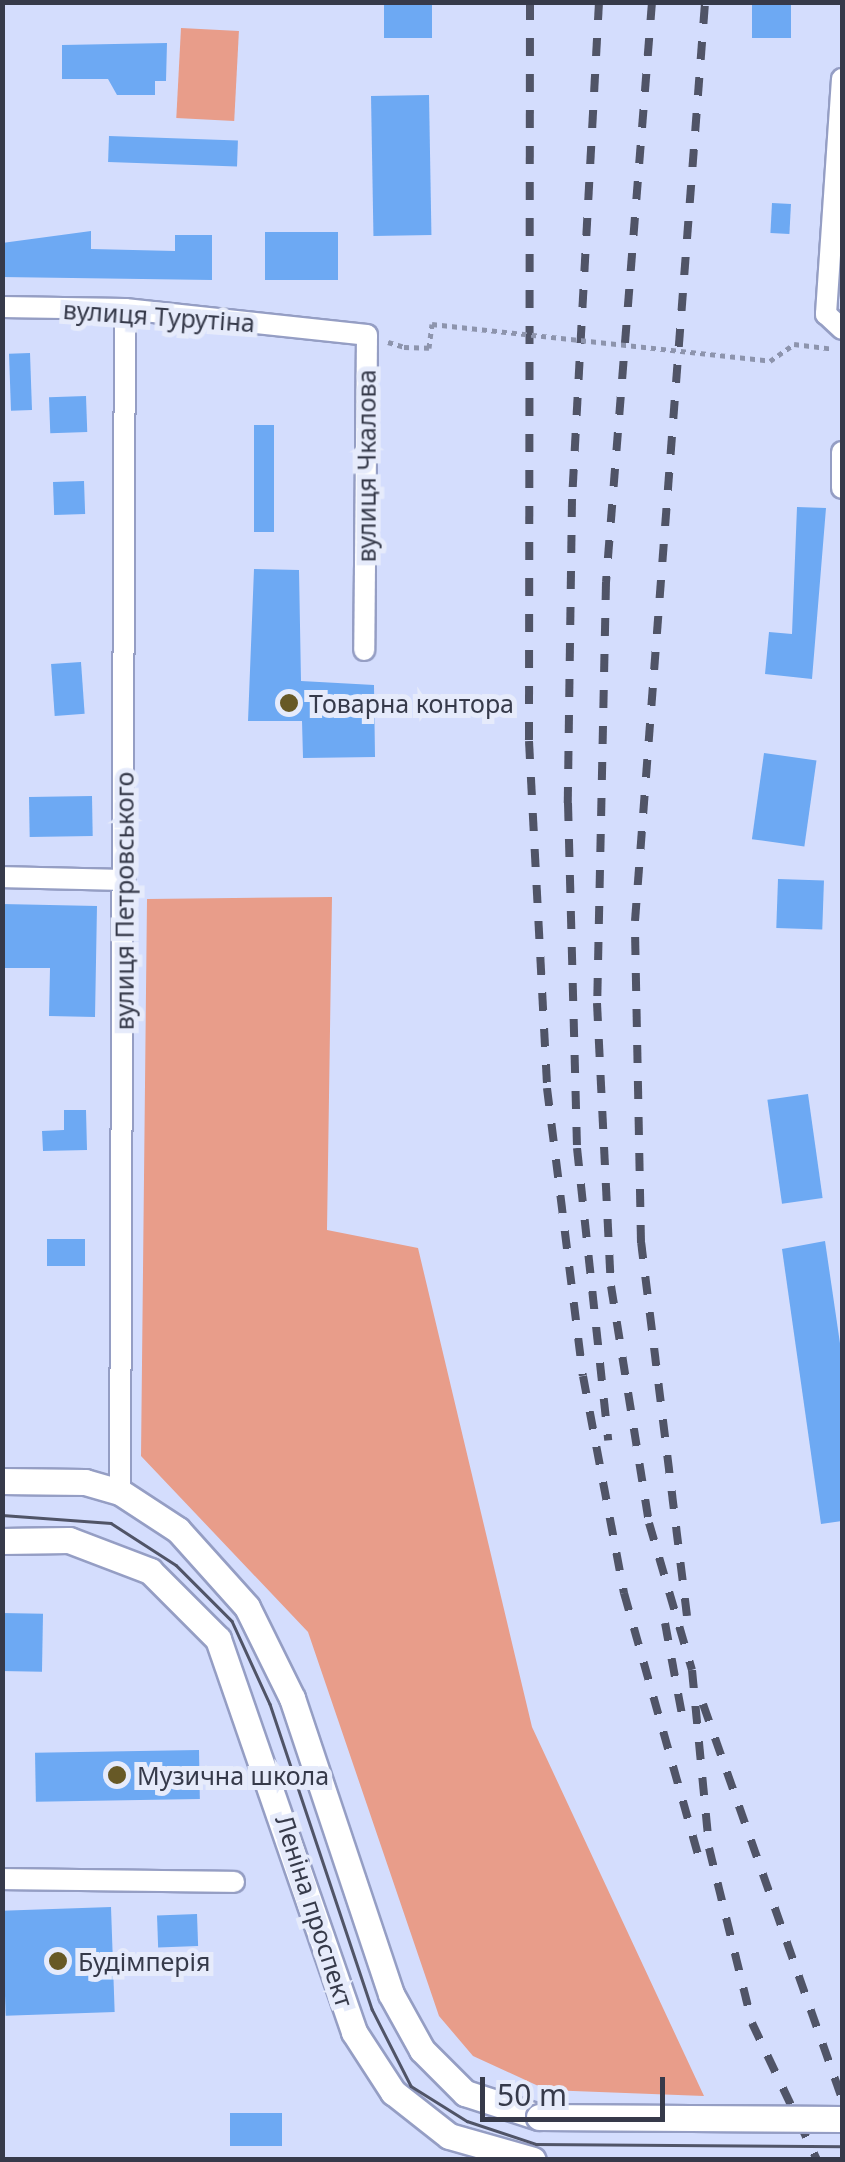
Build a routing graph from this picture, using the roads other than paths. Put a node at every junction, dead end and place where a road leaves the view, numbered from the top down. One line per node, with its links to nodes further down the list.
1 (842, 80): 5 (street)
2 (2, 307): 3 (street, вулиця Турутіна)
3 (125, 309): 4 (street, вулиця Турутіна); 10 (street, вулиця Петровського)
4 (316, 328): 8 (street, вулиця Чкалова)
5 (842, 329)
6 (842, 452): 7 (street)
7 (842, 488)
8 (364, 650)
9 (2, 877): 10 (street)
10 (125, 880): 12 (street, вулиця Петровського)
11 (2, 1481): 12 (street, Леніна проспект)
12 (120, 1492): 16 (street, Леніна проспект, bridge)
13 (2, 1541): 17 (street, Леніна проспект)
14 (2, 1879): 15 (street)
15 (234, 1882)
16 (842, 2118)
17 (534, 2160)

